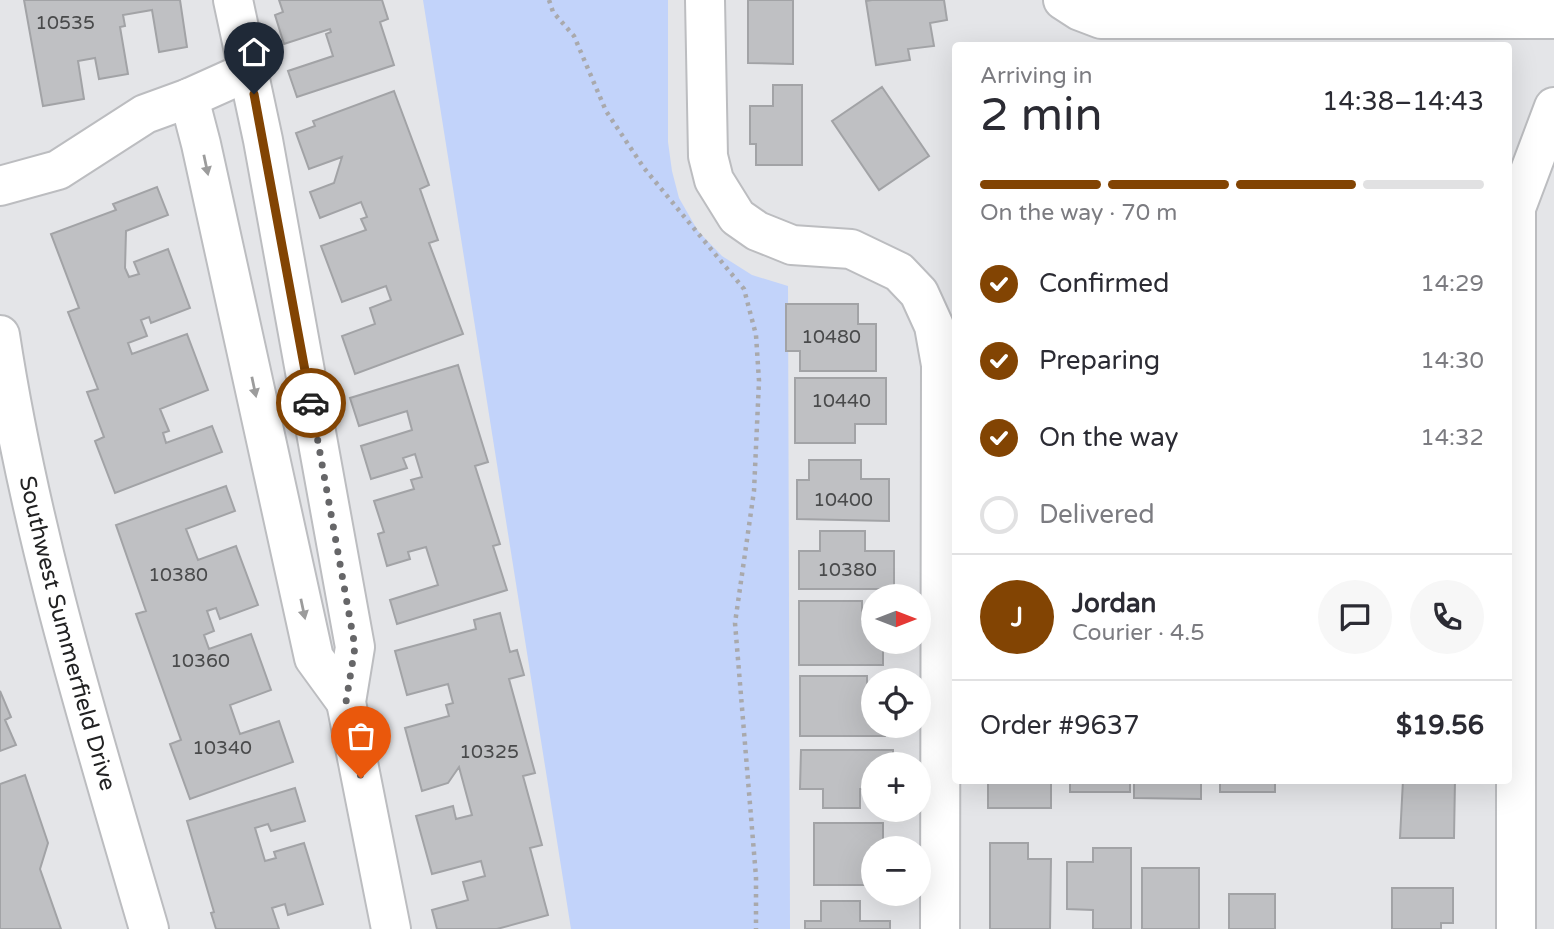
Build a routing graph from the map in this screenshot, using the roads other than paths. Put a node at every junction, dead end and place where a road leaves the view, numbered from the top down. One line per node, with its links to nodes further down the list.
1 (233, 0): 5 (street)
2 (705, 0): 10 (street)
3 (1063, 0): 4 (street)
4 (1554, 19)
5 (249, 71): 6 (street); 12 (street)
6 (189, 98): 8 (street); 12 (street, one-way to 12)
7 (1554, 107): 16 (street)
8 (0, 186)
9 (0, 335): 13 (street, Southwest Summerfield Drive)
10 (948, 365): 11 (street)
11 (948, 670): 15 (street)
12 (346, 702): 14 (street)
13 (149, 929)
14 (391, 929)
15 (940, 929)
16 (1516, 929)

